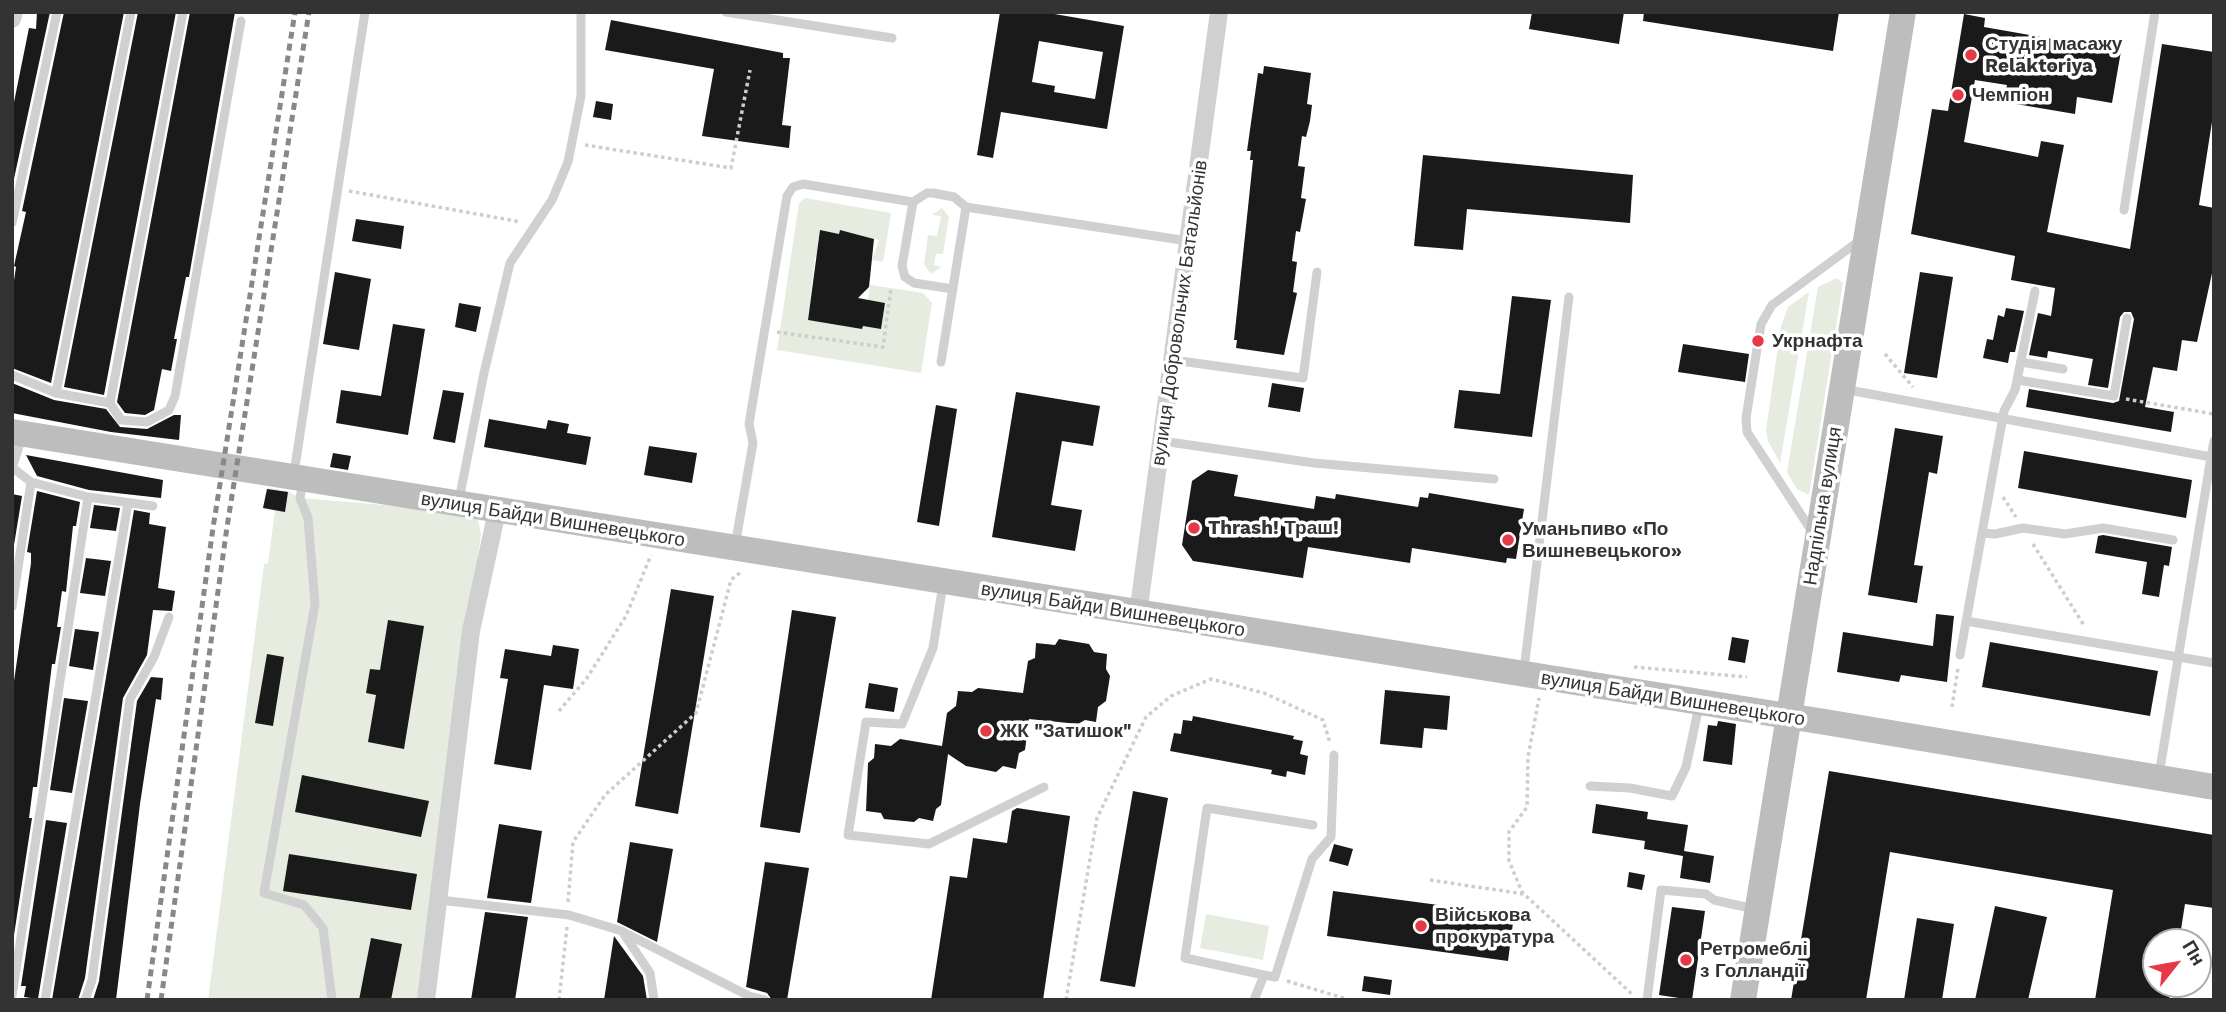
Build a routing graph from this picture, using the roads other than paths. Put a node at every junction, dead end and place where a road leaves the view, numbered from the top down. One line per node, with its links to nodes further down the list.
1 (14, 12): 11 (street)
2 (57, 12): 17 (lane)
3 (131, 12): 32 (lane)
4 (183, 12): 33 (lane)
5 (365, 12): 40 (lane)
6 (581, 12): 45 (lane)
7 (726, 12): 13 (lane)
8 (1219, 12): 19 (street, вулиця Добровольчих Батальйонів)
9 (1903, 12): 18 (street, Надпільна вулиця)
10 (2155, 12): 16 (lane)
11 (12, 19)
12 (241, 21): 33 (lane)
13 (891, 38)
14 (913, 202): 15 (lane); 21 (lane); 51 (lane)
15 (966, 207): 19 (lane); 21 (lane)
16 (2124, 210)
17 (12, 223)
18 (1867, 236): 31 (street, Надпільна вулиця); 49 (lane)
19 (1190, 241): 25 (street, вулиця Добровольчих Батальйонів)
20 (1317, 272): 25 (lane)
21 (953, 289): 26 (lane)
22 (2035, 291): 27 (lane)
23 (1569, 297): 60 (lane)
24 (2127, 318): 30 (lane)
25 (1173, 360): 36 (street, вулиця Добровольчих Батальйонів)
26 (941, 362)
27 (2021, 362): 28 (lane); 30 (lane)
28 (2063, 369)
29 (12, 375): 32 (lane)
30 (2018, 380): 34 (lane)
31 (1841, 389): 34 (lane); 49 (street, Надпільна вулиця)
32 (56, 393): 33 (lane)
33 (110, 403)
34 (2004, 417): 38 (lane); 48 (lane)
35 (18, 433): 39 (lane); 40 (street, вулиця Байди Вишневецького)
36 (1162, 441): 41 (lane); 54 (street, вулиця Добровольчих Батальйонів)
37 (2214, 441): 38 (lane)
38 (2211, 457): 58 (lane)
39 (13, 468): 42 (lane)
40 (298, 479): 45 (street, вулиця Байди Вишневецького); 76 (lane)
41 (1494, 479)
42 (31, 482): 43 (lane); 53 (lane)
43 (88, 497): 44 (lane); 73 (lane)
44 (128, 503): 46 (lane); 74 (lane)
45 (458, 505): 47 (street, вулиця Байди Вишневецького)
46 (153, 506)
47 (497, 511): 51 (street, вулиця Байди Вишневецького); 69 (street)
48 (1982, 533): 50 (lane); 56 (lane)
49 (1817, 540): 62 (street, Надпільна вулиця)
50 (2173, 540)
51 (734, 549): 52 (street, вулиця Байди Вишневецького)
52 (944, 583): 54 (street, вулиця Байди Вишневецького); 66 (lane)
53 (12, 607)
54 (1138, 614): 60 (street, вулиця Байди Вишневецького)
55 (169, 617): 75 (lane)
56 (1966, 621): 57 (lane); 58 (lane)
57 (1960, 654)
58 (2176, 656): 59 (lane); 64 (lane)
59 (2214, 663)
60 (1533, 677): 61 (street, вулиця Байди Вишневецького)
61 (1699, 704): 62 (street, вулиця Байди Вишневецького); 65 (lane)
62 (1791, 718): 64 (street, вулиця Байди Вишневецького); 70 (street, Надпільна вулиця)
63 (1334, 755): 72 (lane)
64 (2158, 778): 67 (street, вулиця Байди Вишневецького)
65 (1590, 786)
66 (1044, 787)
67 (2214, 788)
68 (1313, 825): 72 (lane)
69 (440, 900): 71 (lane); 77 (street)
70 (1757, 910): 81 (lane); 82 (street, Надпільна вулиця)
71 (622, 931): 78 (lane); 79 (lane)
72 (1264, 975): 80 (lane)
73 (12, 996)
74 (45, 1000)
75 (85, 1000)
76 (332, 1000)
77 (426, 1000)
78 (654, 1000)
79 (765, 1000)
80 (1254, 1000)
81 (1647, 1000)
82 (1743, 1000)

